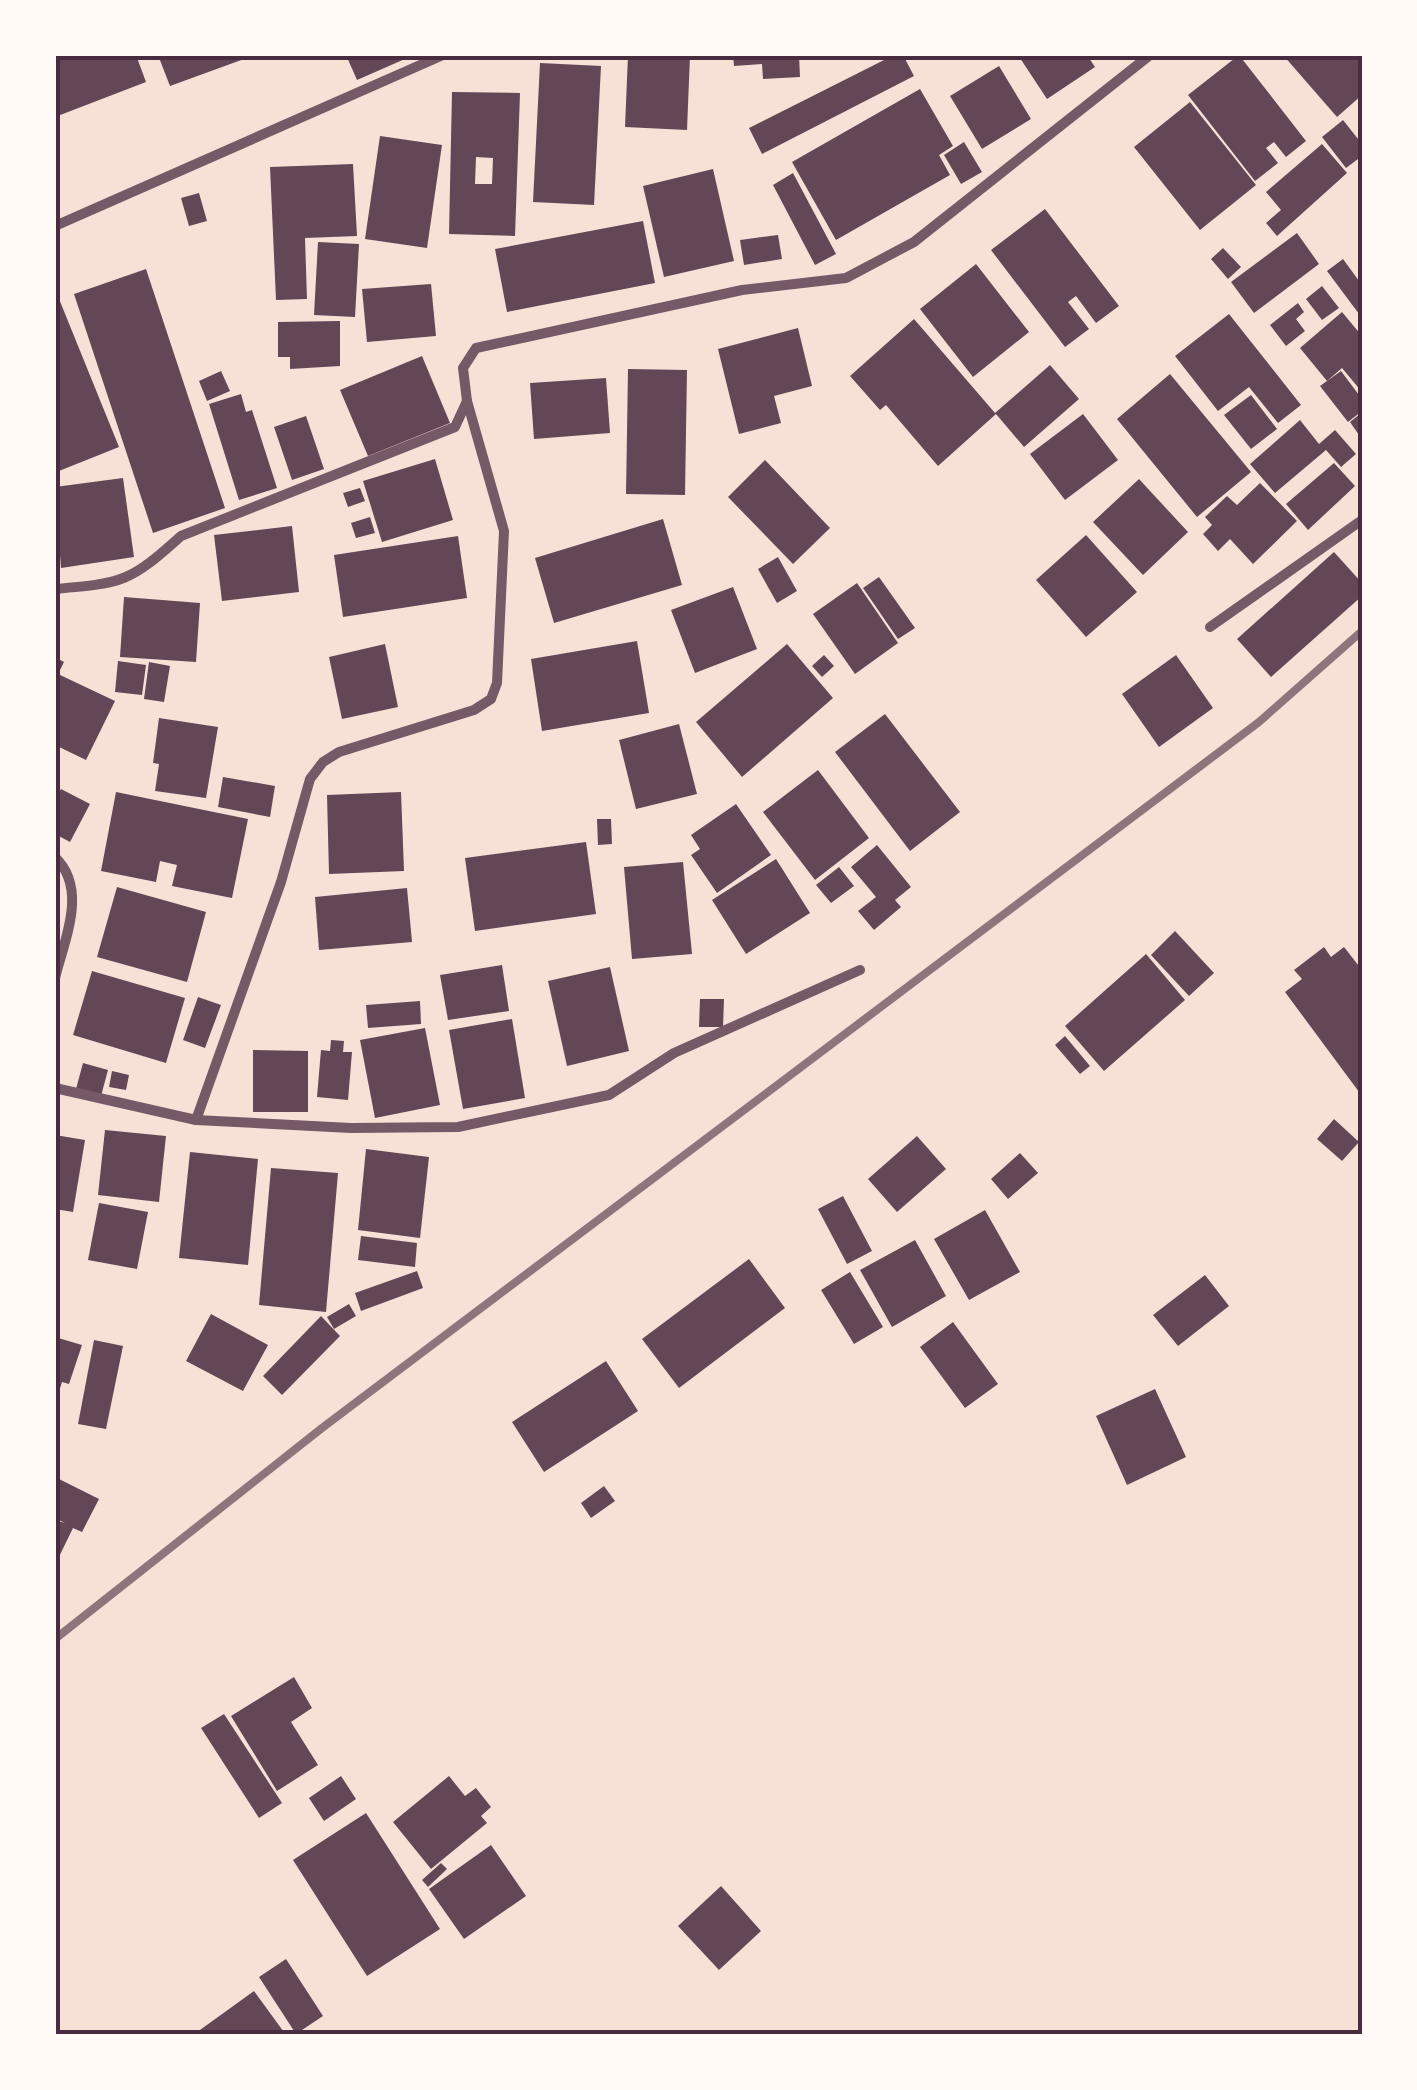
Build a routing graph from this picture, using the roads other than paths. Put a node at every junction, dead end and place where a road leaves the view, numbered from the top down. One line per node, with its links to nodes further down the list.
1 (443, 55): 3 (street)
2 (1150, 55): 4 (street)
3 (55, 226)
4 (467, 402): 6 (street); 12 (street)
5 (1362, 520): 7 (street)
6 (55, 590)
7 (1210, 627)
8 (55, 856): 10 (street)
9 (860, 970): 12 (street)
10 (55, 978)
11 (55, 1088): 12 (street)
12 (196, 1120)

